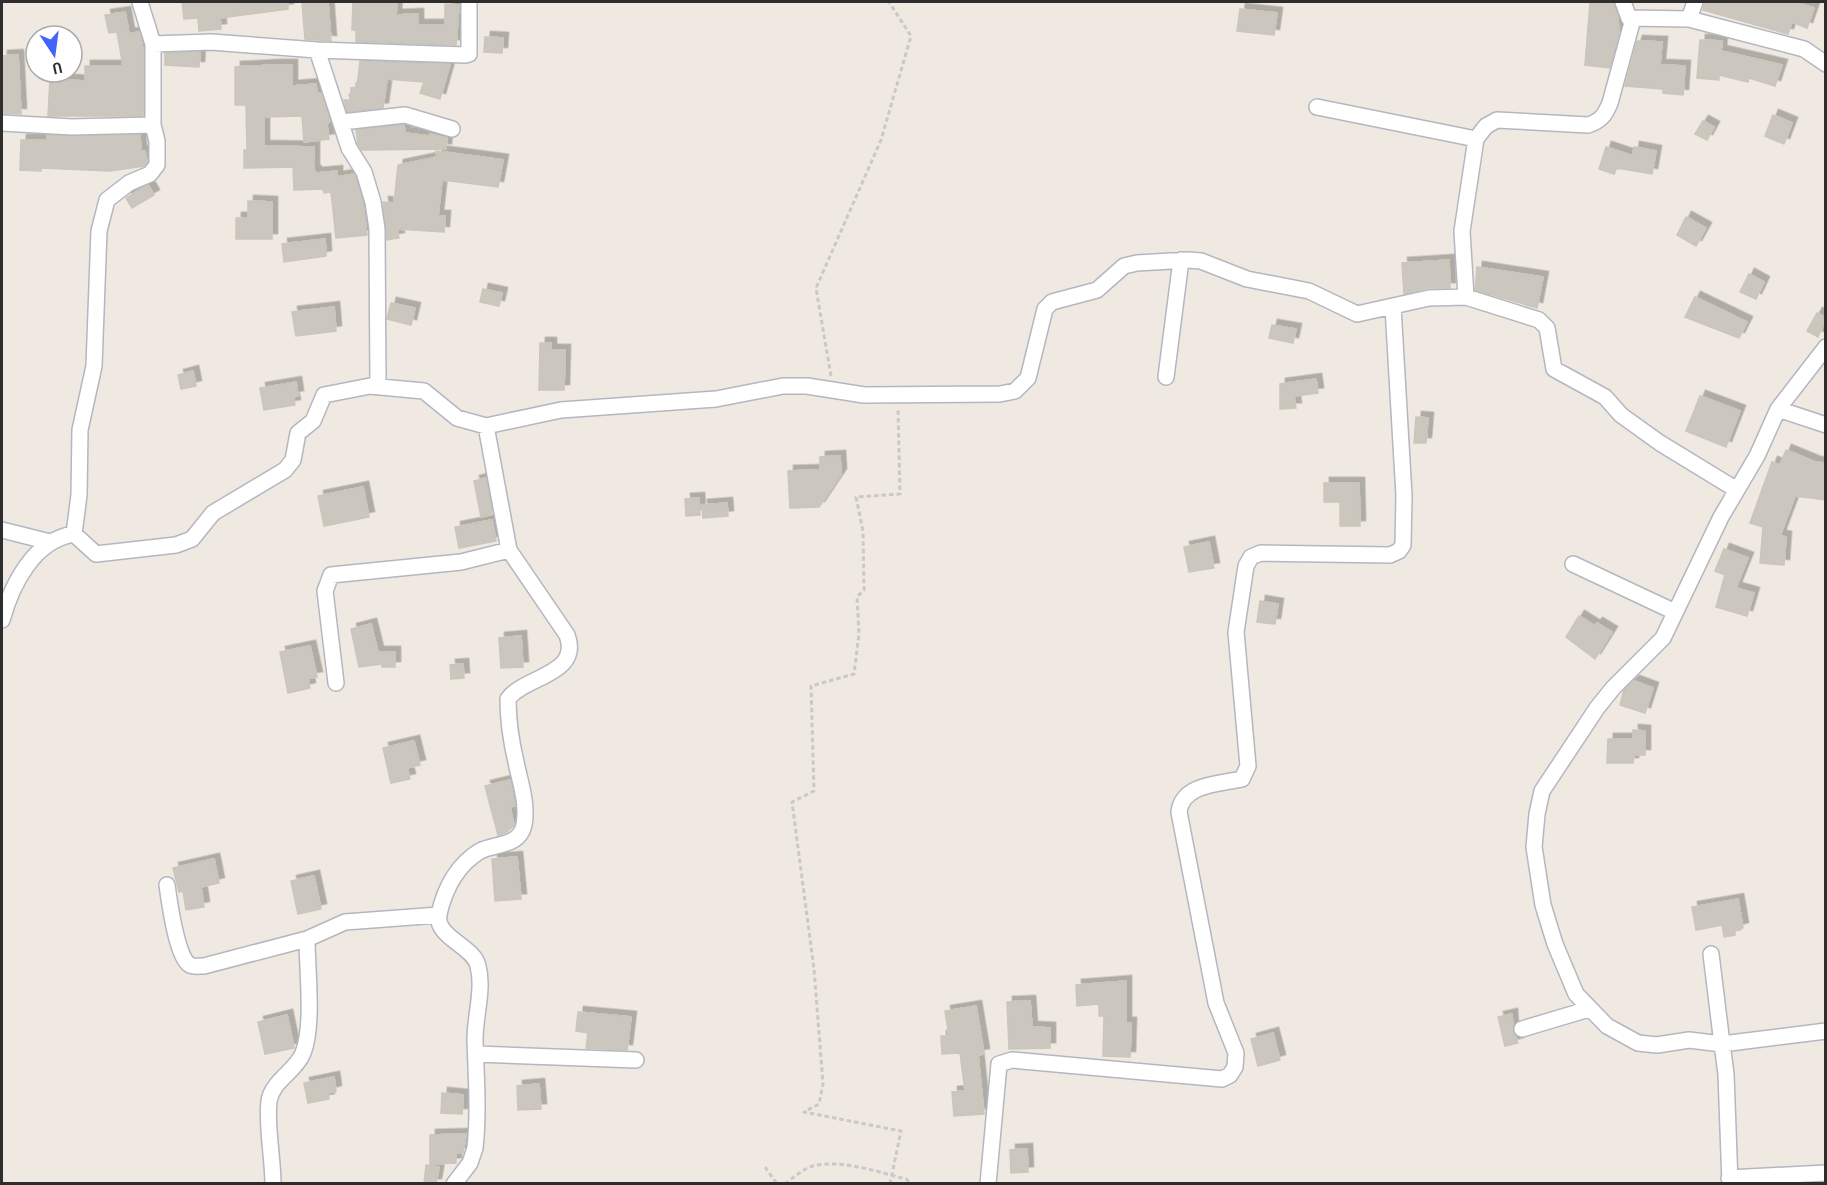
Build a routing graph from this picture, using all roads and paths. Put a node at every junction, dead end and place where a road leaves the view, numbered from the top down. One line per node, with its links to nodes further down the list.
1 (140, 2): 8 (street)
2 (469, 2): 9 (street)
3 (889, 2): 23 (path)
4 (1623, 2): 6 (street)
5 (1695, 2): 7 (street)
6 (1633, 19): 7 (street); 16 (street)
7 (1689, 19): 10 (street)
8 (153, 44): 9 (street); 14 (street)
9 (317, 50): 12 (street)
10 (1826, 64)
11 (1317, 106): 16 (street)
12 (342, 122): 15 (street); 22 (street)
13 (2, 123): 14 (street)
14 (153, 125): 30 (street)
15 (452, 129)
16 (1476, 139): 18 (street)
17 (1181, 260): 19 (street); 21 (street); 24 (street)
18 (1466, 297): 19 (street); 28 (street)
19 (1392, 307): 57 (street)
20 (1826, 347): 25 (street)
21 (1166, 377)
22 (378, 387): 27 (street); 30 (street)
23 (840, 389): 24 (street); 27 (street)
24 (897, 394): 49 (path)
25 (1778, 409): 26 (street); 28 (street)
26 (1826, 425)
27 (486, 426): 32 (street)
28 (1737, 490): 34 (street)
29 (2, 530): 31 (street)
30 (74, 534): 31 (street)
31 (50, 542): 35 (street)
32 (509, 550): 36 (street); 38 (street)
33 (1573, 564): 34 (street)
34 (1675, 612): 41 (street)
35 (2, 620)
36 (336, 683)
37 (167, 885): 39 (street)
38 (439, 915): 39 (street); 45 (street)
39 (307, 939): 51 (street)
40 (1711, 954): 44 (street)
41 (1589, 1009): 42 (street); 44 (street)
42 (1522, 1029)
43 (1826, 1031): 44 (street)
44 (1722, 1044): 50 (street)
45 (476, 1054): 46 (street); 52 (street)
46 (636, 1060)
47 (765, 1167): 53 (path)
48 (1826, 1173): 50 (street)
49 (891, 1176): 54 (path); 55 (path); 56 (path)
50 (1730, 1181)
51 (273, 1184)
52 (454, 1184)
53 (777, 1184)
54 (785, 1184)
55 (890, 1184)
56 (912, 1184)
57 (988, 1184)

